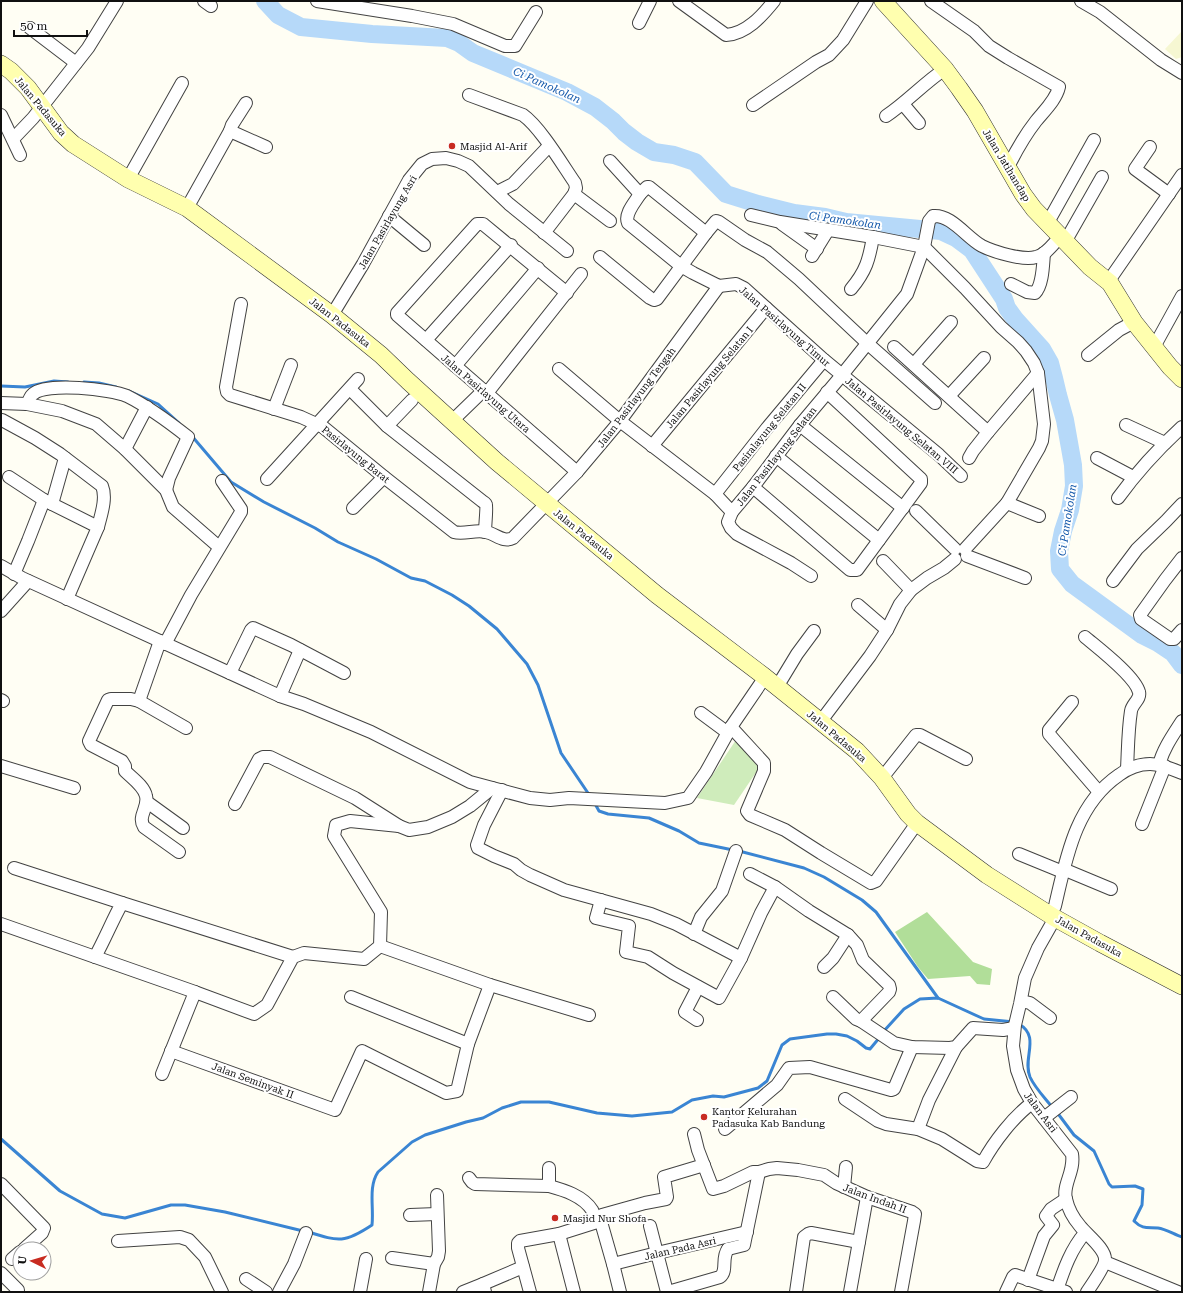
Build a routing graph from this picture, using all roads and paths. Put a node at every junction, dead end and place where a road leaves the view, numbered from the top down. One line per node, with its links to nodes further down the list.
1 (117, 1): 13 (street)
2 (317, 1): 10 (street)
3 (650, 1): 11 (street)
4 (679, 1): 5 (street)
5 (774, 1)
6 (867, 1): 21 (street)
7 (883, 1): 15 (street, Jalan Jatihandap)
8 (931, 1): 34 (street)
9 (1080, 1): 16 (street)
10 (536, 12)
11 (639, 24)
12 (30, 28): 13 (street)
13 (76, 63): 22 (street)
14 (1, 64): 22 (street, Jalan Padasuka)
15 (946, 69): 20 (street); 34 (street, Jalan Jatihandap)
16 (1182, 73)
17 (182, 83): 37 (street)
18 (469, 95): 29 (street)
19 (246, 103): 26 (street)
20 (903, 104): 24 (street); 25 (street)
21 (753, 105)
22 (42, 107): 27 (street); 37 (street, Jalan Padasuka)
23 (1, 115): 27 (street)
24 (886, 116)
25 (919, 123)
26 (230, 131): 30 (street); 43 (street)
27 (13, 139): 32 (street)
28 (1094, 140): 48 (street)
29 (549, 146): 39 (street); 40 (street)
30 (266, 147)
31 (1150, 147): 42 (street)
32 (20, 155)
33 (610, 161): 41 (street)
34 (1008, 167): 48 (street, Jalan Jatihandap)
35 (1182, 175): 42 (street)
36 (1102, 177): 53 (street)
37 (128, 179): 43 (street, Jalan Padasuka)
38 (1182, 180): 63 (street)
39 (497, 192): 44 (street, Jalan Pasirlayung Asri); 51 (street, Jalan Pasirlayung Asri)
40 (574, 194): 46 (street); 51 (street)
41 (640, 194): 49 (street); 60 (street, Jalan Pasirlayung Timur)
42 (1170, 194): 63 (street)
43 (188, 208): 71 (street, Jalan Padasuka)
44 (389, 216): 55 (street); 71 (street, Jalan Pasirlayung Asri)
45 (751, 216): 47 (street)
46 (610, 221)
47 (780, 222): 50 (street); 50 (street)
48 (1047, 224): 53 (street, Jalan Jatihandap)
49 (710, 228): 60 (street); 75 (street)
50 (828, 230): 52 (street)
51 (544, 233): 57 (street, Jalan Pasirlayung Asri)
52 (873, 237): 54 (street); 66 (street)
53 (1062, 240): 58 (street); 63 (street, Jalan Jatihandap)
54 (925, 242): 58 (street, Jalan Pasirlayung Selatan); 75 (street, Jalan Pasirlayung Selatan); 85 (street)
55 (424, 245)
56 (511, 245): 61 (street); 74 (street); 74 (street, Jalan Pasirlayung Utara)
57 (567, 251)
58 (1044, 253): 64 (street)
59 (600, 257): 60 (street)
60 (681, 266): 65 (street, Jalan Pasirlayung Timur)
61 (538, 268): 67 (street); 83 (street)
62 (581, 274): 67 (street)
63 (1109, 282): 73 (street, Jalan Jatihandap)
64 (1011, 284)
65 (719, 286): 70 (street, Jalan Pasirlayung Timur); 100 (street, Jalan Pasirlayung Tengah)
66 (851, 289)
67 (567, 293): 90 (street)
68 (1182, 296): 77 (street)
69 (241, 304): 98 (street, Pasirlayung Barat)
70 (766, 308): 80 (street, Jalan Pasirlayung Timur); 109 (street, Jalan Pasirlayung Selatan I)
71 (332, 315): 101 (street, Jalan Padasuka)
72 (951, 322): 81 (street)
73 (1134, 322): 77 (street, Jalan Jatihandap); 78 (street)
74 (426, 340): 83 (street, Jalan Pasirlayung Utara)
75 (867, 344): 86 (street, Jalan Pasirlayung Selatan); 96 (street)
76 (894, 347): 81 (street)
77 (1154, 347): 88 (street, Jalan Jatihandap)
78 (1088, 355)
79 (984, 358): 92 (street)
80 (824, 360): 86 (street, Jalan Pasirlayung Timur); 124 (street, Pasiralayung Selatan II)
81 (914, 364): 92 (street)
82 (291, 365): 98 (street)
83 (455, 366): 90 (street, Jalan Pasirlayung Utara)
84 (559, 369): 100 (street, Jalan Pasirlayung Selatan)
85 (1038, 373): 107 (street, Jalan Pasirlayung Selatan VIII); 128 (street)
86 (842, 374): 91 (street, Jalan Pasirlayung Selatan); 116 (street, Jalan Pasirlayung Selatan VIII)
87 (358, 379): 89 (street)
88 (1182, 379)
89 (350, 389): 102 (street); 105 (street)
90 (485, 391): 101 (street); 115 (street, Jalan Pasirlayung Utara)
91 (827, 392): 103 (street, Jalan Pasirlayung Selatan); 131 (street)
92 (949, 396): 107 (street)
93 (412, 400): 105 (street)
94 (1, 403): 95 (street)
95 (27, 404): 97 (street); 110 (street)
96 (935, 404)
97 (147, 408): 110 (street); 123 (street)
98 (274, 409): 102 (street, Pasirlayung Barat)
99 (2, 420): 112 (street)
100 (620, 421): 109 (street, Jalan Pasirlayung Selatan); 115 (street, Jalan Pasirlayung Tengah)
101 (452, 422): 127 (street, Jalan Padasuka)
102 (317, 423): 118 (street, Pasirlayung Barat); 120 (street)
103 (800, 425): 111 (street, Jalan Pasirlayung Selatan); 131 (street)
104 (1126, 425): 108 (street)
105 (387, 426): 136 (street)
106 (1182, 427): 108 (street)
107 (988, 432): 113 (street, Jalan Pasirlayung Selatan VIII)
108 (1165, 443): 119 (street)
109 (652, 446): 124 (street, Jalan Pasirlayung Selatan)
110 (125, 449): 123 (street)
111 (776, 456): 122 (street, Jalan Pasirlayung Selatan); 137 (street)
112 (65, 458): 126 (street); 135 (street)
113 (969, 458)
114 (1098, 458): 119 (street)
115 (577, 472): 127 (street, Jalan Pasirlayung Tengah)
116 (961, 476)
117 (8, 477): 126 (street)
118 (384, 477): 130 (street); 136 (street, Pasirlayung Barat)
119 (1133, 478): 125 (street)
120 (267, 479)
121 (222, 481): 138 (street)
122 (753, 487): 133 (street, Jalan Pasirlayung Selatan); 137 (street)
123 (166, 490): 138 (street)
124 (715, 494): 133 (street, Jalan Pasirlayung Selatan)
125 (1118, 498)
126 (48, 502): 135 (street); 143 (street)
127 (546, 503): 136 (street, Pasirlayung Barat); 160 (street, Jalan Padasuka)
128 (1007, 503): 134 (street); 139 (street)
129 (1182, 504): 147 (street)
130 (353, 508)
131 (903, 508): 137 (street)
132 (916, 511): 139 (street)
133 (732, 512): 144 (street)
134 (1039, 516)
135 (98, 527): 149 (street)
136 (486, 532)
137 (879, 540)
138 (219, 547): 156 (street)
139 (961, 553): 145 (street); 148 (street)
140 (1182, 558): 153 (street)
141 (882, 561): 148 (street)
142 (1, 566): 143 (street)
143 (14, 574): 146 (street)
144 (811, 576)
145 (1024, 578)
146 (28, 581): 149 (street); 151 (street)
147 (1113, 581)
148 (911, 590): 152 (street)
149 (67, 599): 156 (street)
150 (858, 605): 152 (street)
151 (2, 608)
152 (887, 630): 165 (street)
153 (1182, 630)
154 (814, 631): 160 (street)
155 (1085, 637): 172 (street)
156 (162, 643): 158 (street); 162 (street)
157 (300, 650): 158 (street); 159 (street); 161 (street)
158 (230, 673): 161 (street)
159 (344, 673)
160 (771, 682): 165 (street, Jalan Padasuka); 168 (street)
161 (280, 696): 176 (street)
162 (139, 701): 167 (street); 178 (street)
163 (1072, 702): 177 (street)
164 (701, 713): 168 (street)
165 (821, 721): 174 (street, Jalan Padasuka)
166 (1182, 721): 171 (street)
167 (186, 728)
168 (730, 730): 176 (street); 180 (street)
169 (966, 759): 174 (street)
170 (1, 766): 175 (street)
171 (1162, 766): 172 (street, Jalan Asri); 173 (street); 181 (street)
172 (1127, 770): 177 (street, Jalan Asri)
173 (1182, 773)
174 (882, 778): 180 (street, Jalan Padasuka)
175 (74, 788)
176 (497, 789): 182 (street); 192 (street)
177 (1099, 792): 188 (street, Jalan Asri)
178 (147, 802): 183 (street); 185 (street)
179 (234, 804): 182 (street)
180 (917, 823): 194 (street, Jalan Padasuka)
181 (1142, 824)
182 (399, 826): 198 (street)
183 (183, 828)
184 (736, 851): 196 (street)
185 (179, 852)
186 (1020, 854): 188 (street)
187 (14, 868): 193 (street)
188 (1063, 871): 191 (street); 194 (street, Jalan Asri)
189 (750, 874): 190 (street)
190 (774, 887): 197 (street); 201 (street)
191 (1111, 889)
192 (601, 900): 196 (street); 205 (street)
193 (122, 903): 199 (street); 200 (street)
194 (1053, 916): 204 (street, Jalan Padasuka); 209 (street, Jalan Asri)
195 (1, 924): 199 (street)
196 (694, 934): 201 (street)
197 (848, 935): 202 (street); 213 (street)
198 (380, 946): 200 (street); 203 (street)
199 (95, 957): 206 (street)
200 (293, 957): 206 (street)
201 (741, 958): 205 (street)
202 (824, 966)
203 (490, 985): 210 (street); 215 (street)
204 (1182, 986)
205 (698, 987): 212 (street)
206 (195, 992): 218 (street)
207 (351, 997): 215 (street)
208 (833, 997): 213 (street)
209 (1021, 1001): 211 (street); 214 (street, Jalan Asri)
210 (589, 1015)
211 (1050, 1018)
212 (697, 1020)
213 (861, 1021): 216 (street)
214 (1016, 1023): 217 (street); 222 (street, Jalan Asri)
215 (468, 1044): 218 (street, Jalan Seminyak II)
216 (912, 1047): 217 (street); 224 (street)
217 (956, 1047): 225 (street)
218 (171, 1051): 219 (street)
219 (162, 1074)
220 (1072, 1097): 223 (street)
221 (845, 1099): 225 (street)
222 (1032, 1103): 223 (street, Jalan Asri); 225 (street)
223 (1052, 1112): 237 (street, Jalan Asri)
224 (725, 1129)
225 (918, 1130)
226 (694, 1134): 227 (street)
227 (704, 1165): 230 (street, Jalan Indah II); 240 (street)
228 (846, 1167): 234 (street)
229 (549, 1168): 233 (street)
230 (759, 1172): 234 (street, Jalan Indah II); 248 (street, Jalan Pada Asri)
231 (469, 1178): 233 (street)
232 (1, 1184): 245 (street)
233 (549, 1186): 240 (street)
234 (844, 1187): 236 (street, Jalan Indah II)
235 (437, 1195): 238 (street)
236 (867, 1197): 247 (street); 274 (street, Jalan Indah II)
237 (1066, 1199): 243 (street); 258 (street)
238 (437, 1214): 239 (street); 253 (street)
239 (410, 1215)
240 (599, 1222): 244 (street); 254 (street)
241 (650, 1226): 249 (street)
242 (306, 1233): 264 (street)
243 (1085, 1233): 252 (street); 261 (street)
244 (559, 1234): 255 (street); 269 (street)
245 (33, 1241)
246 (118, 1241): 262 (street)
247 (859, 1242): 272 (street); 273 (street)
248 (727, 1244): 249 (street, Jalan Pada Asri); 271 (street)
249 (656, 1253): 254 (street, Jalan Pada Asri); 271 (street)
250 (392, 1258): 253 (street)
251 (366, 1259): 265 (street)
252 (1105, 1262): 276 (street); 277 (street)
253 (434, 1264): 266 (street)
254 (613, 1264): 270 (street)
255 (523, 1267): 259 (street); 268 (street)
256 (1, 1273): 260 (street)
257 (246, 1279): 263 (street)
258 (1028, 1280): 261 (street); 275 (street)
259 (484, 1288): 267 (street)
260 (18, 1290)
261 (1062, 1291)
262 (222, 1292)
263 (266, 1292)
264 (279, 1292)
265 (360, 1292)
266 (429, 1292)
267 (463, 1292)
268 (530, 1292)
269 (574, 1292)
270 (620, 1292)
271 (668, 1292)
272 (796, 1292)
273 (850, 1292)
274 (901, 1292)
275 (1006, 1292)
276 (1087, 1292)
277 (1178, 1292)

